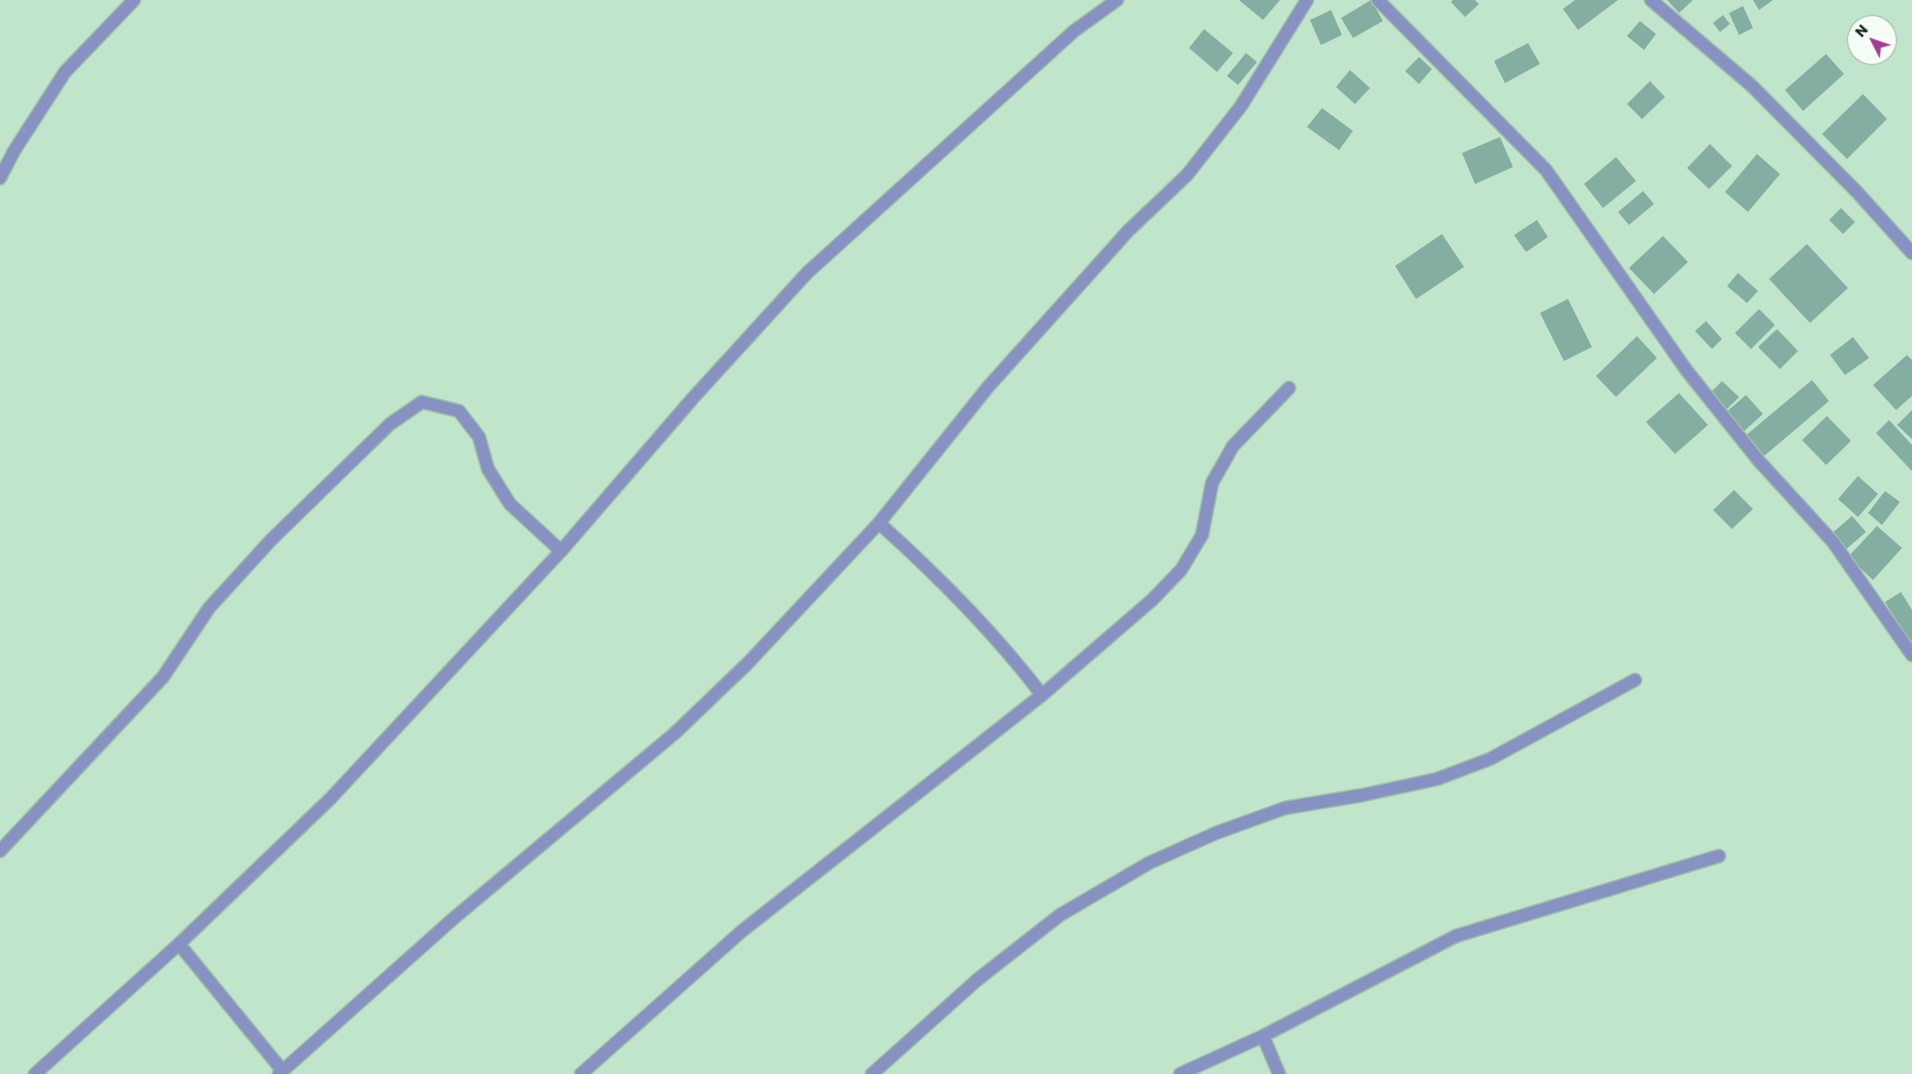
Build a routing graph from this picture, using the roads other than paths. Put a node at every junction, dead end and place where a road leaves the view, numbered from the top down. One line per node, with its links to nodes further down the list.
1 (134, 0): 6 (street)
2 (1117, 0): 10 (street)
3 (1307, 0): 9 (street)
4 (1378, 0): 11 (street)
5 (1651, 0): 7 (street)
6 (0, 178)
7 (1912, 253)
8 (1289, 388): 13 (street)
9 (879, 523): 13 (street); 18 (street)
10 (561, 551): 14 (street); 16 (street)
11 (1912, 655)
12 (1635, 680): 21 (street)
13 (1042, 695): 20 (street)
14 (0, 850)
15 (1719, 856): 17 (street)
16 (179, 944): 18 (street); 19 (street)
17 (1263, 1036): 22 (street); 23 (street)
18 (280, 1072)
19 (35, 1074)
20 (581, 1074)
21 (872, 1074)
22 (1180, 1074)
23 (1280, 1074)

